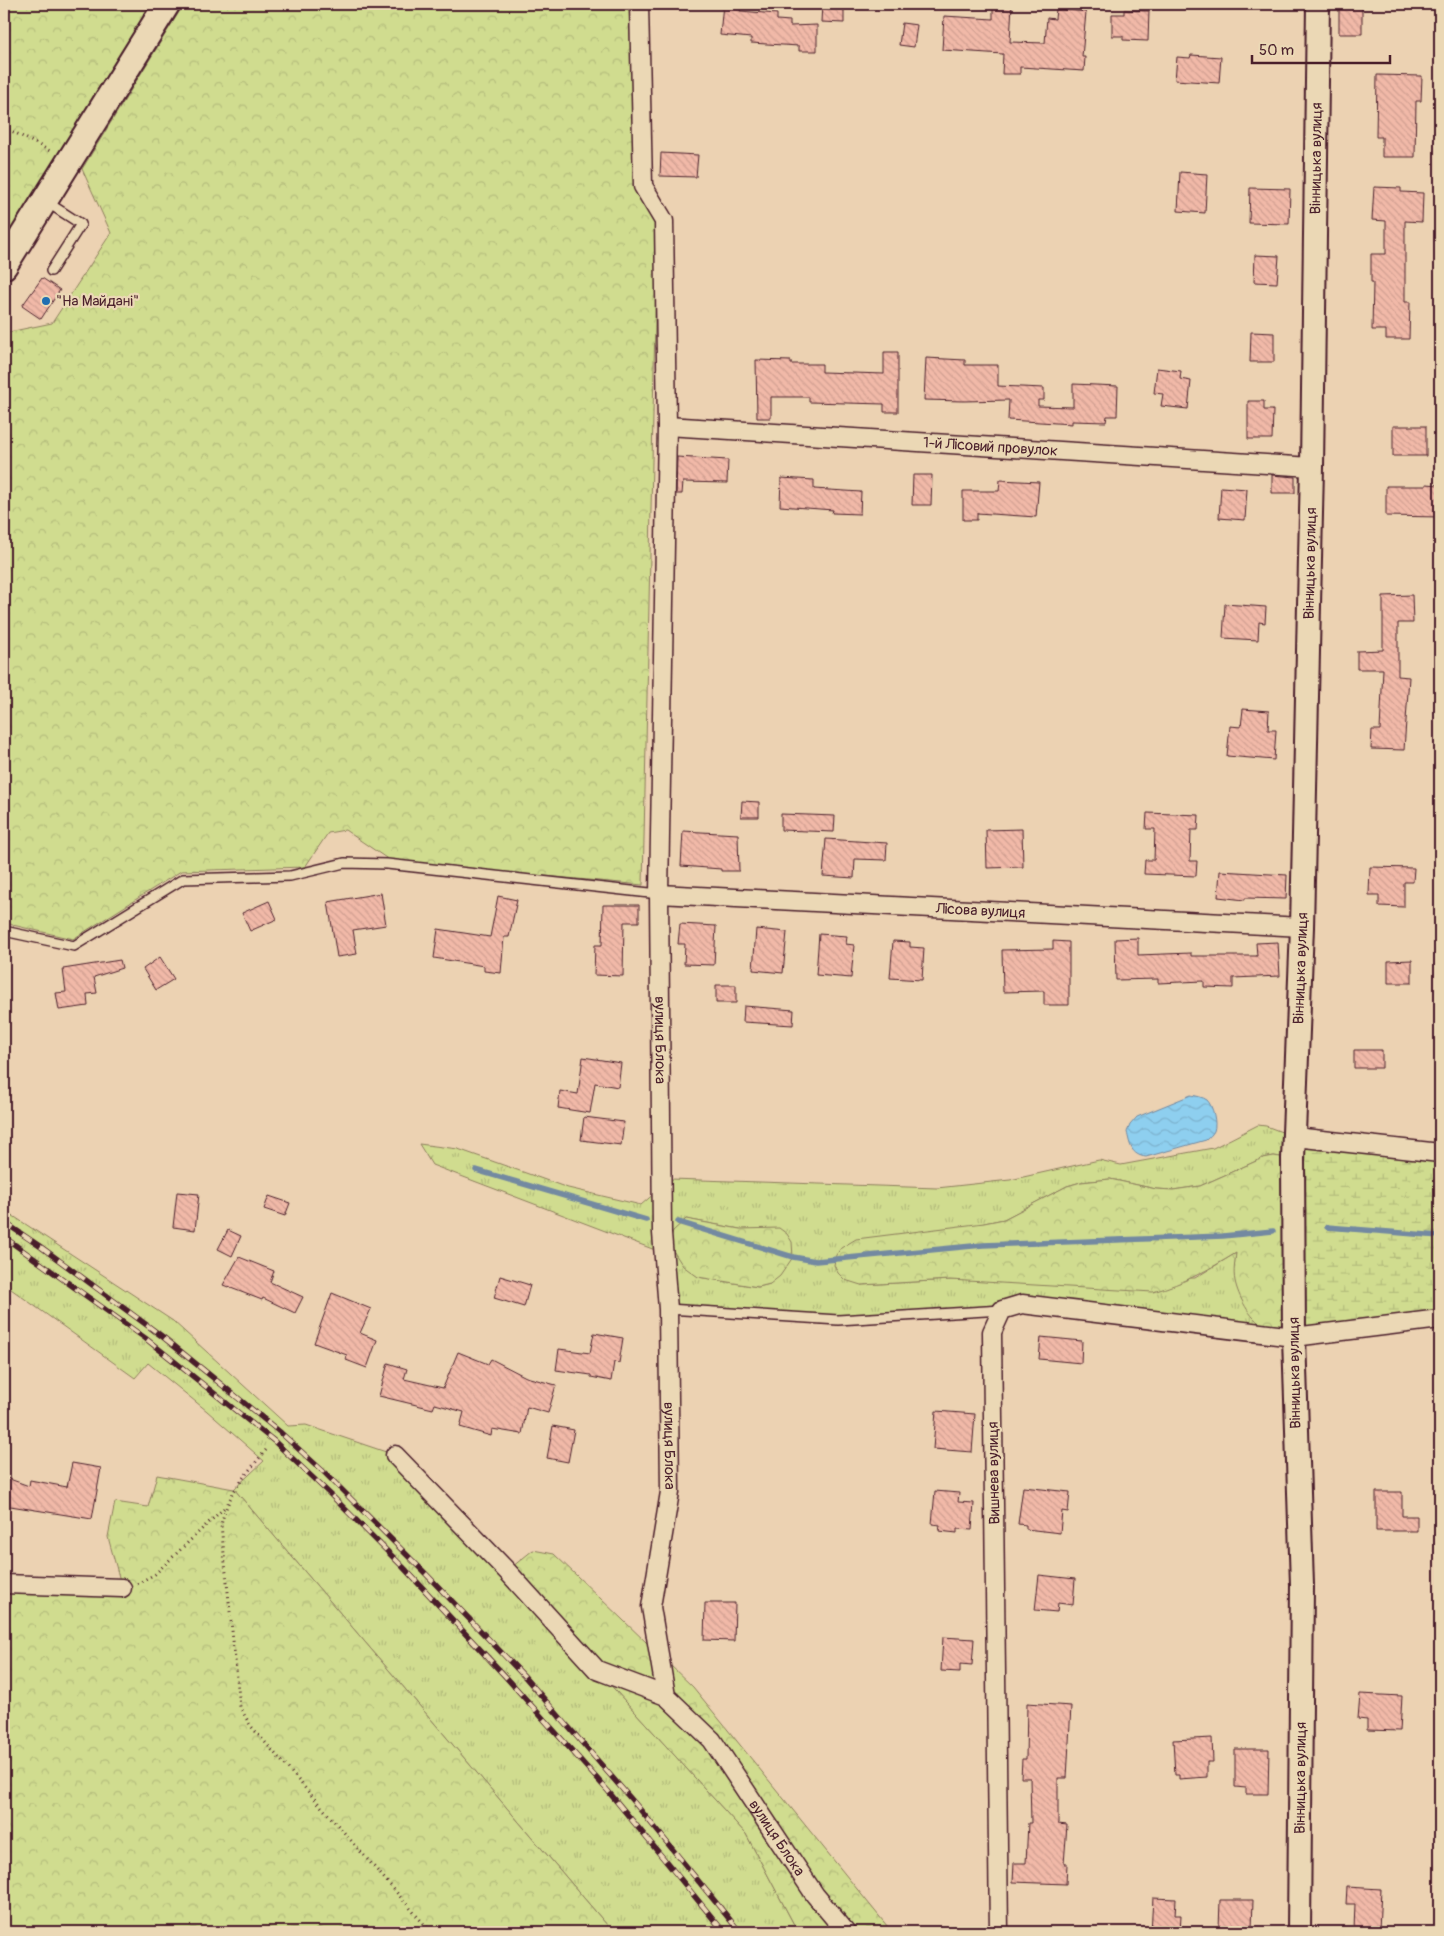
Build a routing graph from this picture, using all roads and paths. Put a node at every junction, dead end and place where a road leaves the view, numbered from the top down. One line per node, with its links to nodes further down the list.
1 (167, 4): 6 (main road)
2 (639, 4): 9 (street, вулиця Блока)
3 (1318, 4): 10 (street, Вінницька вулиця)
4 (4, 127): 5 (path)
5 (55, 153)
6 (45, 200): 7 (main road); 8 (lane)
7 (4, 266)
8 (51, 271)
9 (667, 426): 10 (street, 1-й Лісовий провулок); 11 (street, вулиця Блока)
10 (1312, 467): 12 (street, Вінницька вулиця)
11 (659, 894): 12 (street, Лісова вулиця); 13 (lane); 16 (street, вулиця Блока)
12 (1302, 927): 14 (street, Вінницька вулиця)
13 (4, 931)
14 (1295, 1137): 15 (street); 19 (street, Вінницька вулиця)
15 (1440, 1153)
16 (668, 1309): 17 (lane); 25 (street, вулиця Блока)
17 (1002, 1310): 19 (street); 28 (street, Вишнева вулиця)
18 (1440, 1319): 19 (street)
19 (1294, 1337): 29 (street, Вінницька вулиця)
20 (266, 1450): 22 (path)
21 (395, 1455): 25 (street)
22 (226, 1507): 24 (path); 26 (path)
23 (4, 1584): 24 (street)
24 (122, 1588)
25 (666, 1696): 27 (street, вулиця Блока)
26 (431, 1932)
27 (846, 1932)
28 (999, 1932)
29 (1299, 1932)

